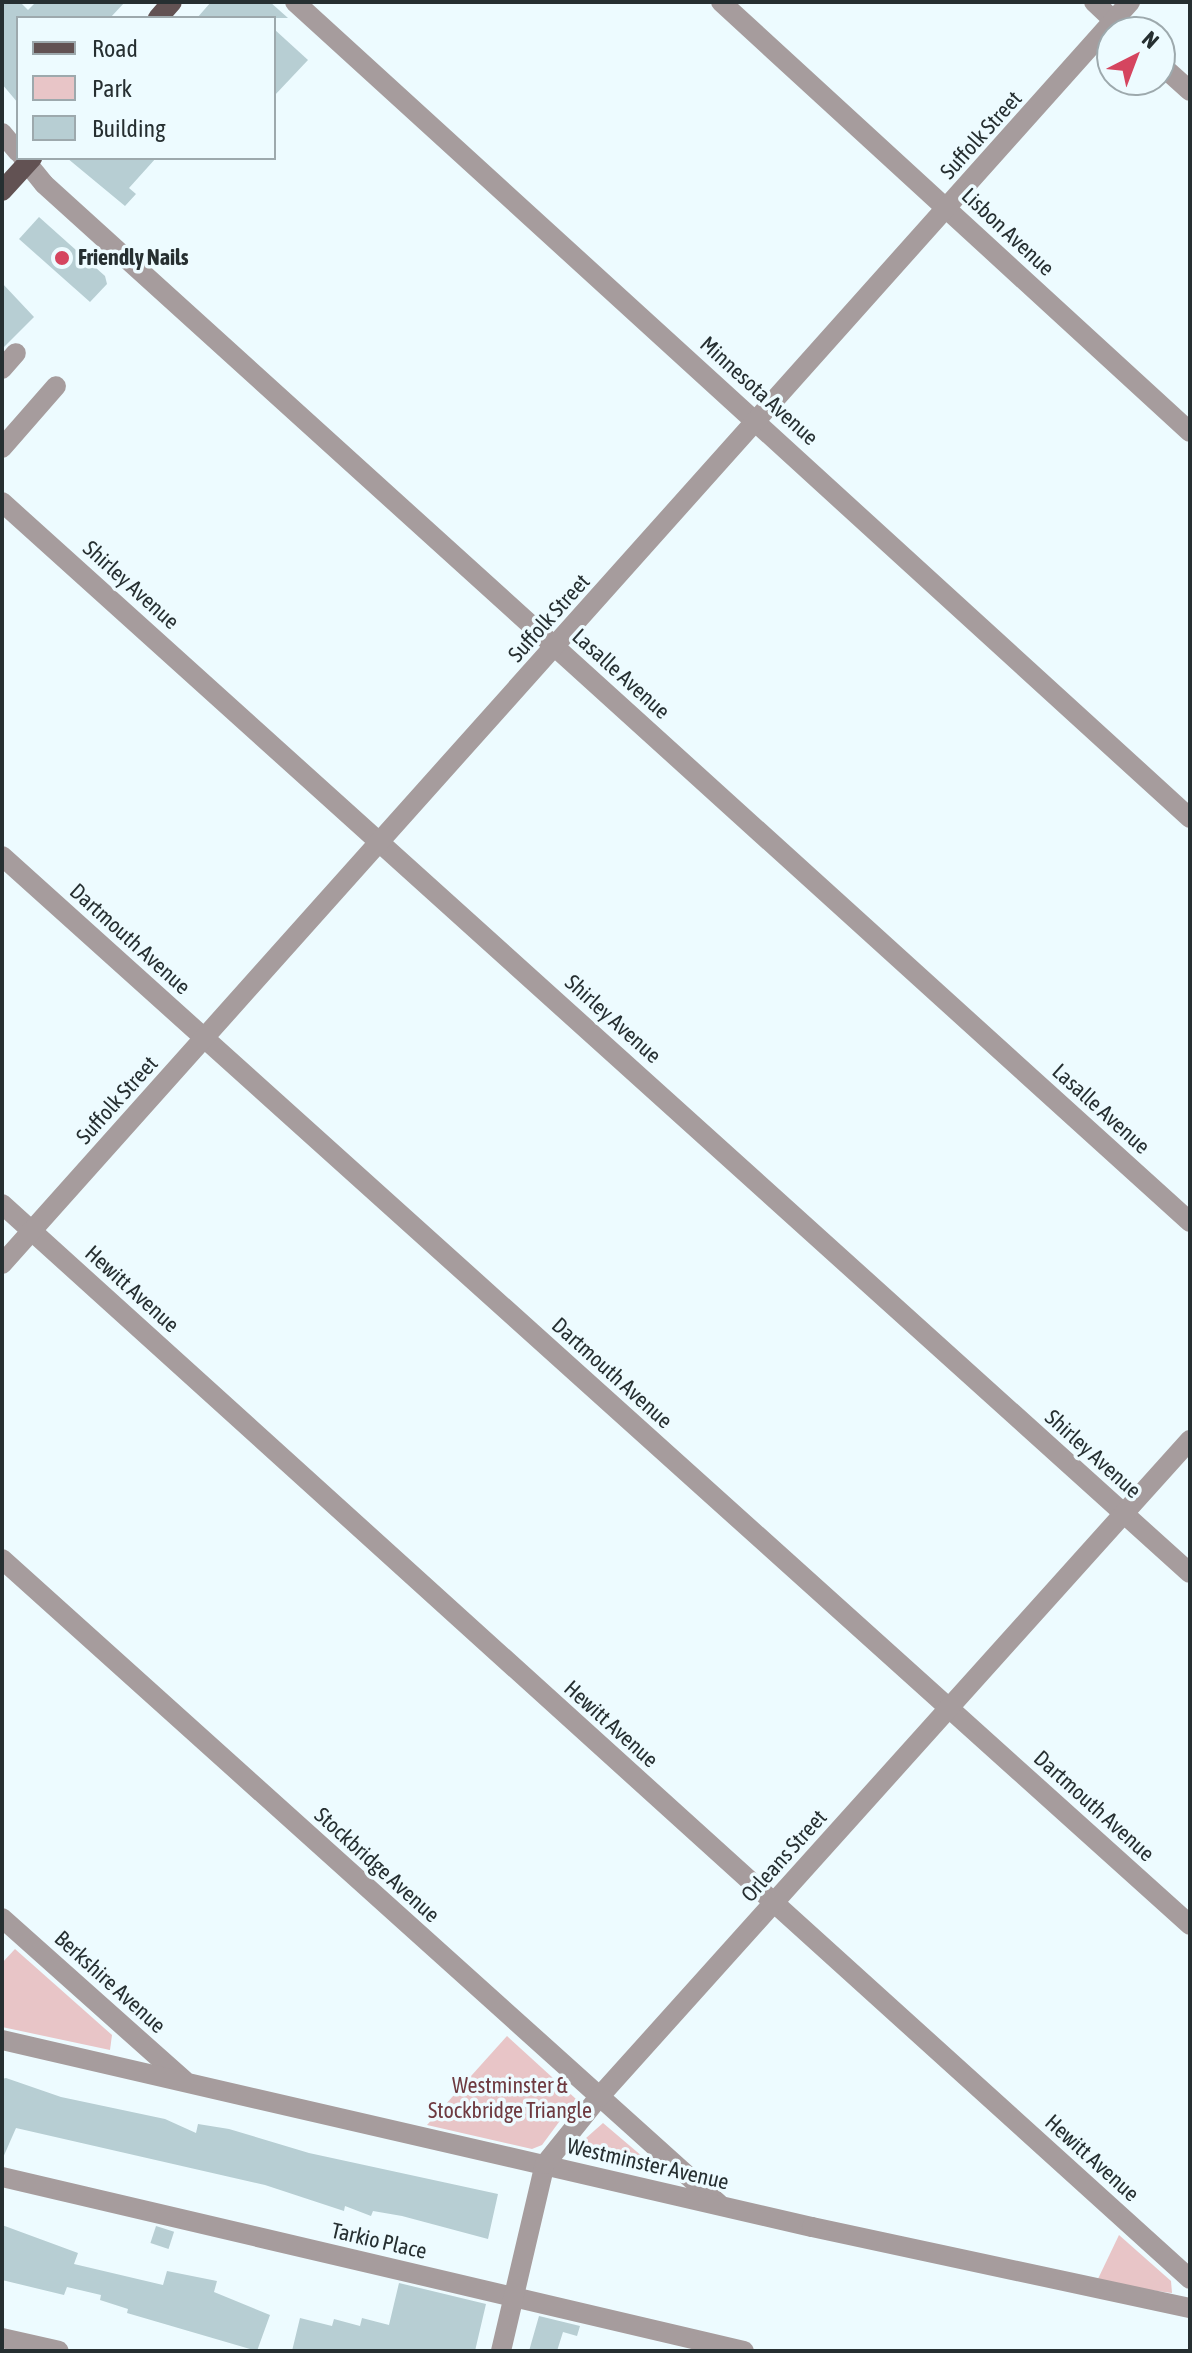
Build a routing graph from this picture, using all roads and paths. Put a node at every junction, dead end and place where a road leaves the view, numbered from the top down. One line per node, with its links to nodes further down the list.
1 (295, 2): 15 (street, Minnesota Avenue)
2 (721, 2): 11 (street, Lisbon Avenue)
3 (1094, 2): 4 (street)
4 (1109, 16)
5 (1096, 51): 11 (street, Suffolk Street)
6 (2, 133): 7 (street, Lasalle Avenue)
7 (16, 148)
8 (24, 160): 10 (main road)
9 (26, 160): 19 (street, Lasalle Avenue)
10 (2, 191)
11 (947, 209): 15 (street, Suffolk Street); 16 (street, Lisbon Avenue)
12 (16, 353): 13 (street)
13 (2, 369)
14 (56, 386): 17 (street)
15 (757, 421): 19 (street, Suffolk Street); 20 (street, Minnesota Avenue)
16 (1190, 432)
17 (2, 448)
18 (2, 502): 21 (street, Shirley Avenue)
19 (556, 646): 21 (street, Suffolk Street); 25 (street, Lasalle Avenue)
20 (1190, 818)
21 (381, 841): 23 (street, Suffolk Street); 29 (street, Shirley Avenue)
22 (2, 856): 23 (street, Dartmouth Avenue)
23 (204, 1038): 26 (street, Suffolk Street); 32 (street, Dartmouth Avenue)
24 (2, 1204): 26 (street, Hewitt Avenue)
25 (1190, 1222)
26 (32, 1231): 27 (street, Suffolk Street); 33 (street, Hewitt Avenue)
27 (2, 1264)
28 (1190, 1440): 29 (street, Orleans Street)
29 (1124, 1514): 31 (street, Shirley Avenue); 32 (street, Orleans Street)
30 (2, 1559): 38 (street, Stockbridge Avenue)
31 (1190, 1573)
32 (949, 1707): 33 (street, Orleans Street); 35 (street, Dartmouth Avenue)
33 (774, 1903): 38 (street, Orleans Street); 42 (street, Hewitt Avenue)
34 (2, 1918): 37 (street, Berkshire Avenue)
35 (1190, 1925)
36 (2, 2040): 37 (street, Westminster Avenue)
37 (187, 2083): 39 (street, Westminster Avenue)
38 (599, 2097): 39 (street, Orleans Street); 41 (street, Stockbridge Avenue)
39 (545, 2164): 41 (street, Westminster Avenue); 43 (street, Orleans Street)
40 (2, 2177): 43 (street, Tarkio Place)
41 (720, 2205): 44 (street, Westminster Avenue)
42 (1190, 2279)
43 (512, 2299): 47 (street, Orleans Street); 48 (street, Tarkio Place)
44 (1190, 2308)
45 (2, 2338): 46 (street)
46 (59, 2351)
47 (501, 2351)
48 (744, 2351)

